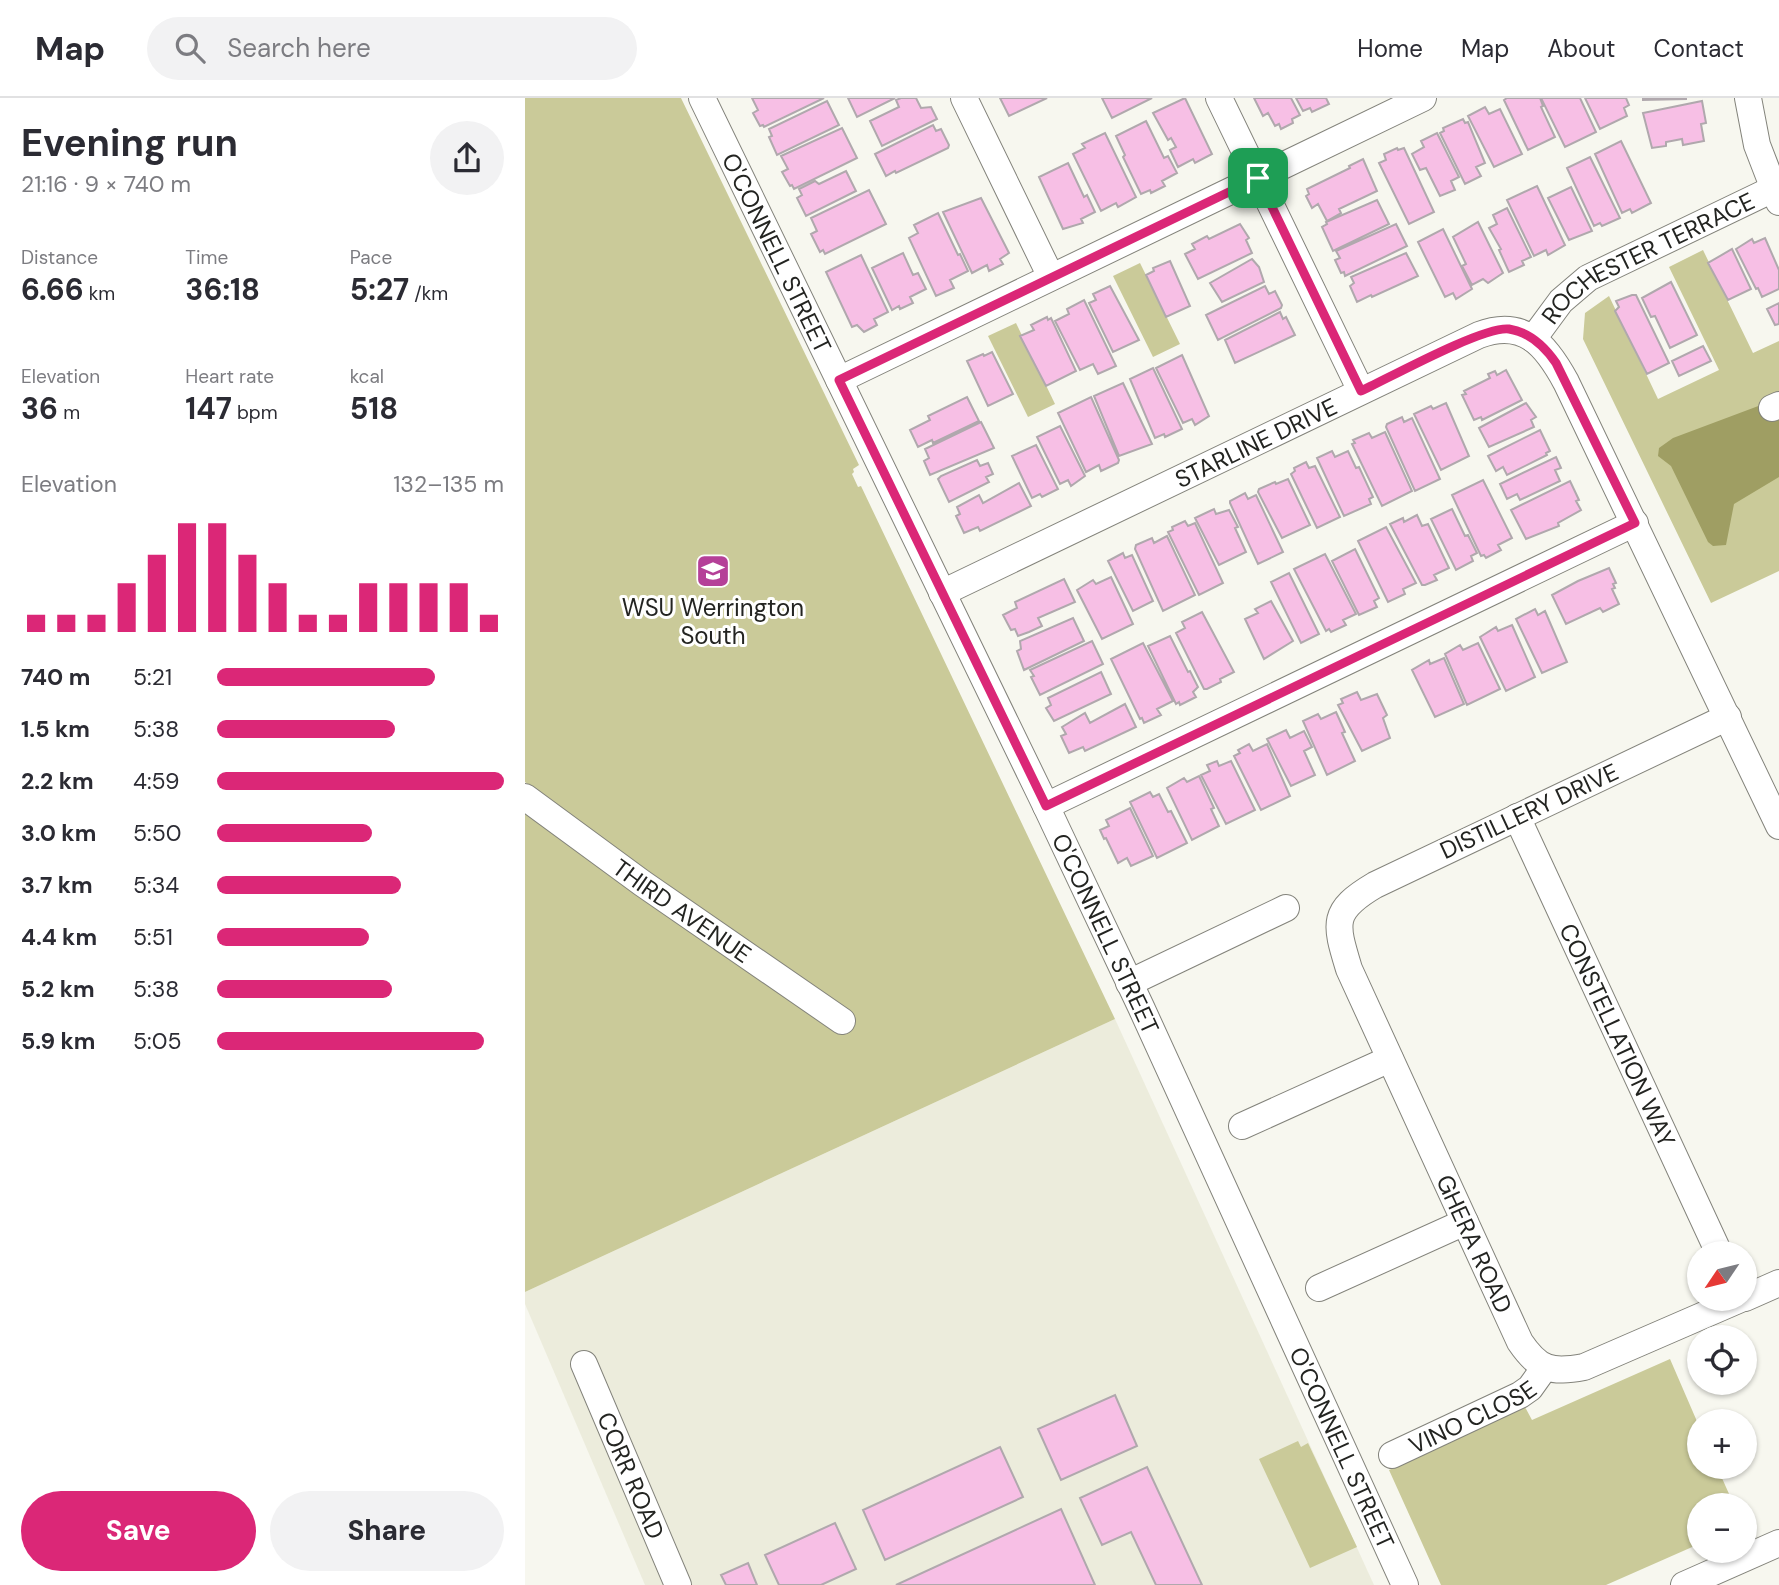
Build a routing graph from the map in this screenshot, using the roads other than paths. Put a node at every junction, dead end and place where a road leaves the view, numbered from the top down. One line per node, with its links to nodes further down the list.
1 (702, 98): 10 (street, O'CONNELL STREET)
2 (964, 98): 8 (street)
3 (1219, 98): 6 (street)
4 (1423, 98): 6 (street)
5 (1748, 98): 7 (street)
6 (1258, 178): 8 (street); 11 (street)
7 (1776, 196): 9 (street, ROCHESTER TERRACE)
8 (1051, 277): 10 (street)
9 (1533, 339): 11 (street, STARLINE DRIVE); 12 (street)
10 (839, 380): 13 (street, O'CONNELL STREET)
11 (1361, 391): 13 (street, STARLINE DRIVE)
12 (1635, 523): 14 (street); 17 (street)
13 (942, 593): 17 (street, O'CONNELL STREET)
14 (1728, 718): 15 (street); 18 (street, DISTILLERY DRIVE)
15 (1771, 787): 19 (street)
16 (525, 797): 23 (street, THIRD AVENUE)
17 (1046, 806): 22 (street, O'CONNELL STREET)
18 (1517, 817): 21 (street, DISTILLERY DRIVE); 27 (street, CONSTELLATION WAY)
19 (1779, 826)
20 (1286, 908): 22 (street)
21 (1341, 917): 24 (street, GHERA ROAD)
22 (1129, 983): 37 (street, O'CONNELL STREET)
23 (842, 1021)
24 (1390, 1059): 25 (street); 26 (street, GHERA ROAD)
25 (1242, 1126)
26 (1465, 1222): 29 (street); 33 (street, GHERA ROAD)
27 (1713, 1241)
28 (1779, 1283): 30 (street)
29 (1319, 1288)
30 (1757, 1293)
31 (1714, 1311): 33 (street)
32 (584, 1364): 36 (street, CORR ROAD)
33 (1545, 1367): 34 (street, VINO CLOSE)
34 (1392, 1455)
35 (1779, 1543): 38 (street)
36 (678, 1585)
37 (1404, 1585)
38 (1684, 1585)

